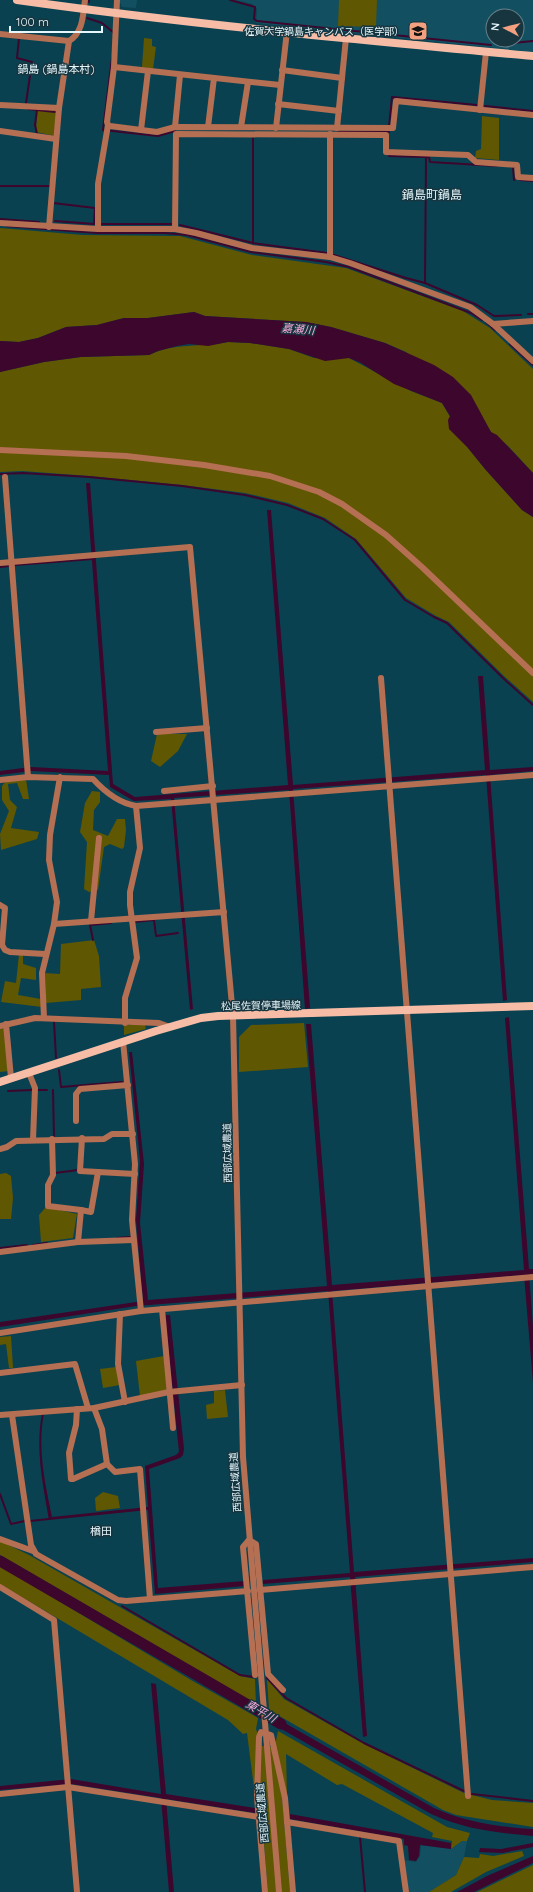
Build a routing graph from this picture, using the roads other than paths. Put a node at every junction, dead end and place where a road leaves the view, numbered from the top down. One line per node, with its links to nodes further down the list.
1 (17, 0): 4 (main road)
2 (85, 0): 4 (street)
3 (117, 0): 5 (street)
4 (84, 9): 5 (main road); 9 (street)
5 (116, 12): 6 (main road); 12 (street)
6 (287, 31): 8 (main road); 13 (street)
7 (0, 34): 9 (street)
8 (346, 38): 10 (main road); 17 (street)
9 (69, 42): 22 (street)
10 (486, 52): 11 (main road); 23 (street)
11 (533, 56)
12 (114, 67): 14 (street); 29 (street)
13 (282, 70): 17 (street); 19 (street)
14 (148, 71): 15 (street); 32 (street)
15 (180, 75): 16 (street); 26 (street)
16 (214, 78): 18 (street); 27 (street)
17 (342, 78): 24 (street)
18 (248, 82): 19 (street); 28 (street)
19 (280, 85): 20 (street)
20 (278, 104): 24 (street); 30 (street)
21 (0, 105): 22 (street)
22 (59, 108): 35 (street)
23 (480, 110): 25 (street); 31 (street)
24 (339, 111): 31 (street)
25 (533, 115)
26 (175, 127): 27 (street); 32 (street)
27 (208, 127): 28 (street)
28 (241, 127): 30 (street)
29 (107, 128): 32 (street); 39 (street)
30 (276, 128): 31 (street)
31 (337, 128)
32 (141, 130)
33 (0, 131): 35 (street)
34 (330, 134): 36 (street); 40 (street); 41 (street)
35 (56, 139): 38 (street)
36 (533, 178)
37 (0, 223): 38 (street)
38 (49, 227): 39 (street)
39 (98, 229): 40 (street)
40 (175, 229): 41 (street)
41 (330, 257): 43 (street)
42 (533, 321): 43 (street)
43 (493, 324): 44 (street)
44 (533, 361)
45 (0, 450): 49 (street)
46 (5, 477): 47 (street)
47 (11, 562): 48 (street); 51 (street, 西部広域農道); 54 (street)
48 (0, 563)
49 (533, 673)
50 (382, 678): 57 (street)
51 (207, 728): 52 (street); 58 (street, 西部広域農道)
52 (156, 732)
53 (533, 775): 57 (street)
54 (28, 776): 55 (street); 56 (street)
55 (60, 777): 61 (street); 67 (street)
56 (0, 780)
57 (390, 786): 60 (street); 70 (street)
58 (213, 788): 59 (street); 60 (street, 西部広域農道)
59 (164, 791)
60 (214, 798): 61 (street); 64 (street, 西部広域農道)
61 (136, 806): 65 (street)
62 (99, 838): 66 (street)
63 (0, 906): 68 (street)
64 (224, 912): 65 (street); 71 (street, 西部広域農道)
65 (132, 918): 66 (street); 73 (street)
66 (91, 922): 67 (street)
67 (54, 924): 68 (street)
68 (45, 954): 72 (street)
69 (533, 1006): 70 (main road, 松尾佐賀停車場線)
70 (407, 1011): 71 (main road, 松尾佐賀停車場線); 94 (street)
71 (233, 1016): 75 (main road, 松尾佐賀停車場線); 95 (street, 西部広域農道)
72 (44, 1018): 73 (street); 74 (street)
73 (124, 1023): 75 (street)
74 (3, 1025): 78 (street)
75 (170, 1027): 76 (main road, 松尾佐賀停車場線)
76 (123, 1041): 77 (main road, 松尾佐賀停車場線); 80 (street)
77 (29, 1073): 78 (main road, 松尾佐賀停車場線); 84 (street)
78 (11, 1078): 79 (main road, 松尾佐賀停車場線)
79 (0, 1082)
80 (128, 1085): 81 (street); 82 (street)
81 (76, 1121)
82 (133, 1134): 83 (street); 88 (street)
83 (82, 1138): 85 (street); 87 (street)
84 (33, 1140): 85 (street); 86 (street)
85 (53, 1140): 89 (street)
86 (0, 1148)
87 (98, 1172): 88 (street); 89 (street)
88 (134, 1174): 90 (street)
89 (81, 1210): 91 (street)
90 (134, 1240): 91 (street); 97 (street)
91 (78, 1242): 92 (street)
92 (0, 1252)
93 (532, 1277): 94 (street)
94 (428, 1286): 95 (street); 114 (street)
95 (240, 1302): 96 (street); 101 (street, 西部広域農道)
96 (162, 1309): 97 (street); 102 (street)
97 (141, 1310): 98 (street)
98 (120, 1314): 99 (street); 103 (street)
99 (0, 1333)
100 (0, 1373): 104 (street)
101 (242, 1385): 102 (street); 111 (street, 西部広域農道)
102 (170, 1392): 103 (street); 108 (street)
103 (125, 1402): 104 (street)
104 (91, 1408): 105 (street); 109 (street)
105 (77, 1409): 107 (street); 109 (street)
106 (0, 1415): 107 (street)
107 (12, 1415): 112 (street)
108 (173, 1428)
109 (107, 1464): 118 (street)
110 (0, 1538): 112 (street)
111 (249, 1540): 116 (street); 117 (street); 121 (street, 西部広域農道)
112 (33, 1551): 118 (street)
113 (533, 1567): 114 (street)
114 (450, 1572): 116 (street); 124 (street)
115 (0, 1587): 122 (street)
116 (260, 1590): 120 (street)
117 (248, 1591): 118 (street); 119 (street)
118 (150, 1599)
119 (254, 1675)
120 (283, 1690)
121 (266, 1733): 125 (street); 126 (street); 129 (street, 西部広域農道)
122 (68, 1787): 123 (street); 125 (street); 127 (street)
123 (0, 1794)
124 (468, 1796)
125 (259, 1817): 128 (street)
126 (287, 1822): 130 (street); 131 (street)
127 (77, 1892)
128 (265, 1892)
129 (279, 1892)
130 (293, 1892)
131 (406, 1892)

